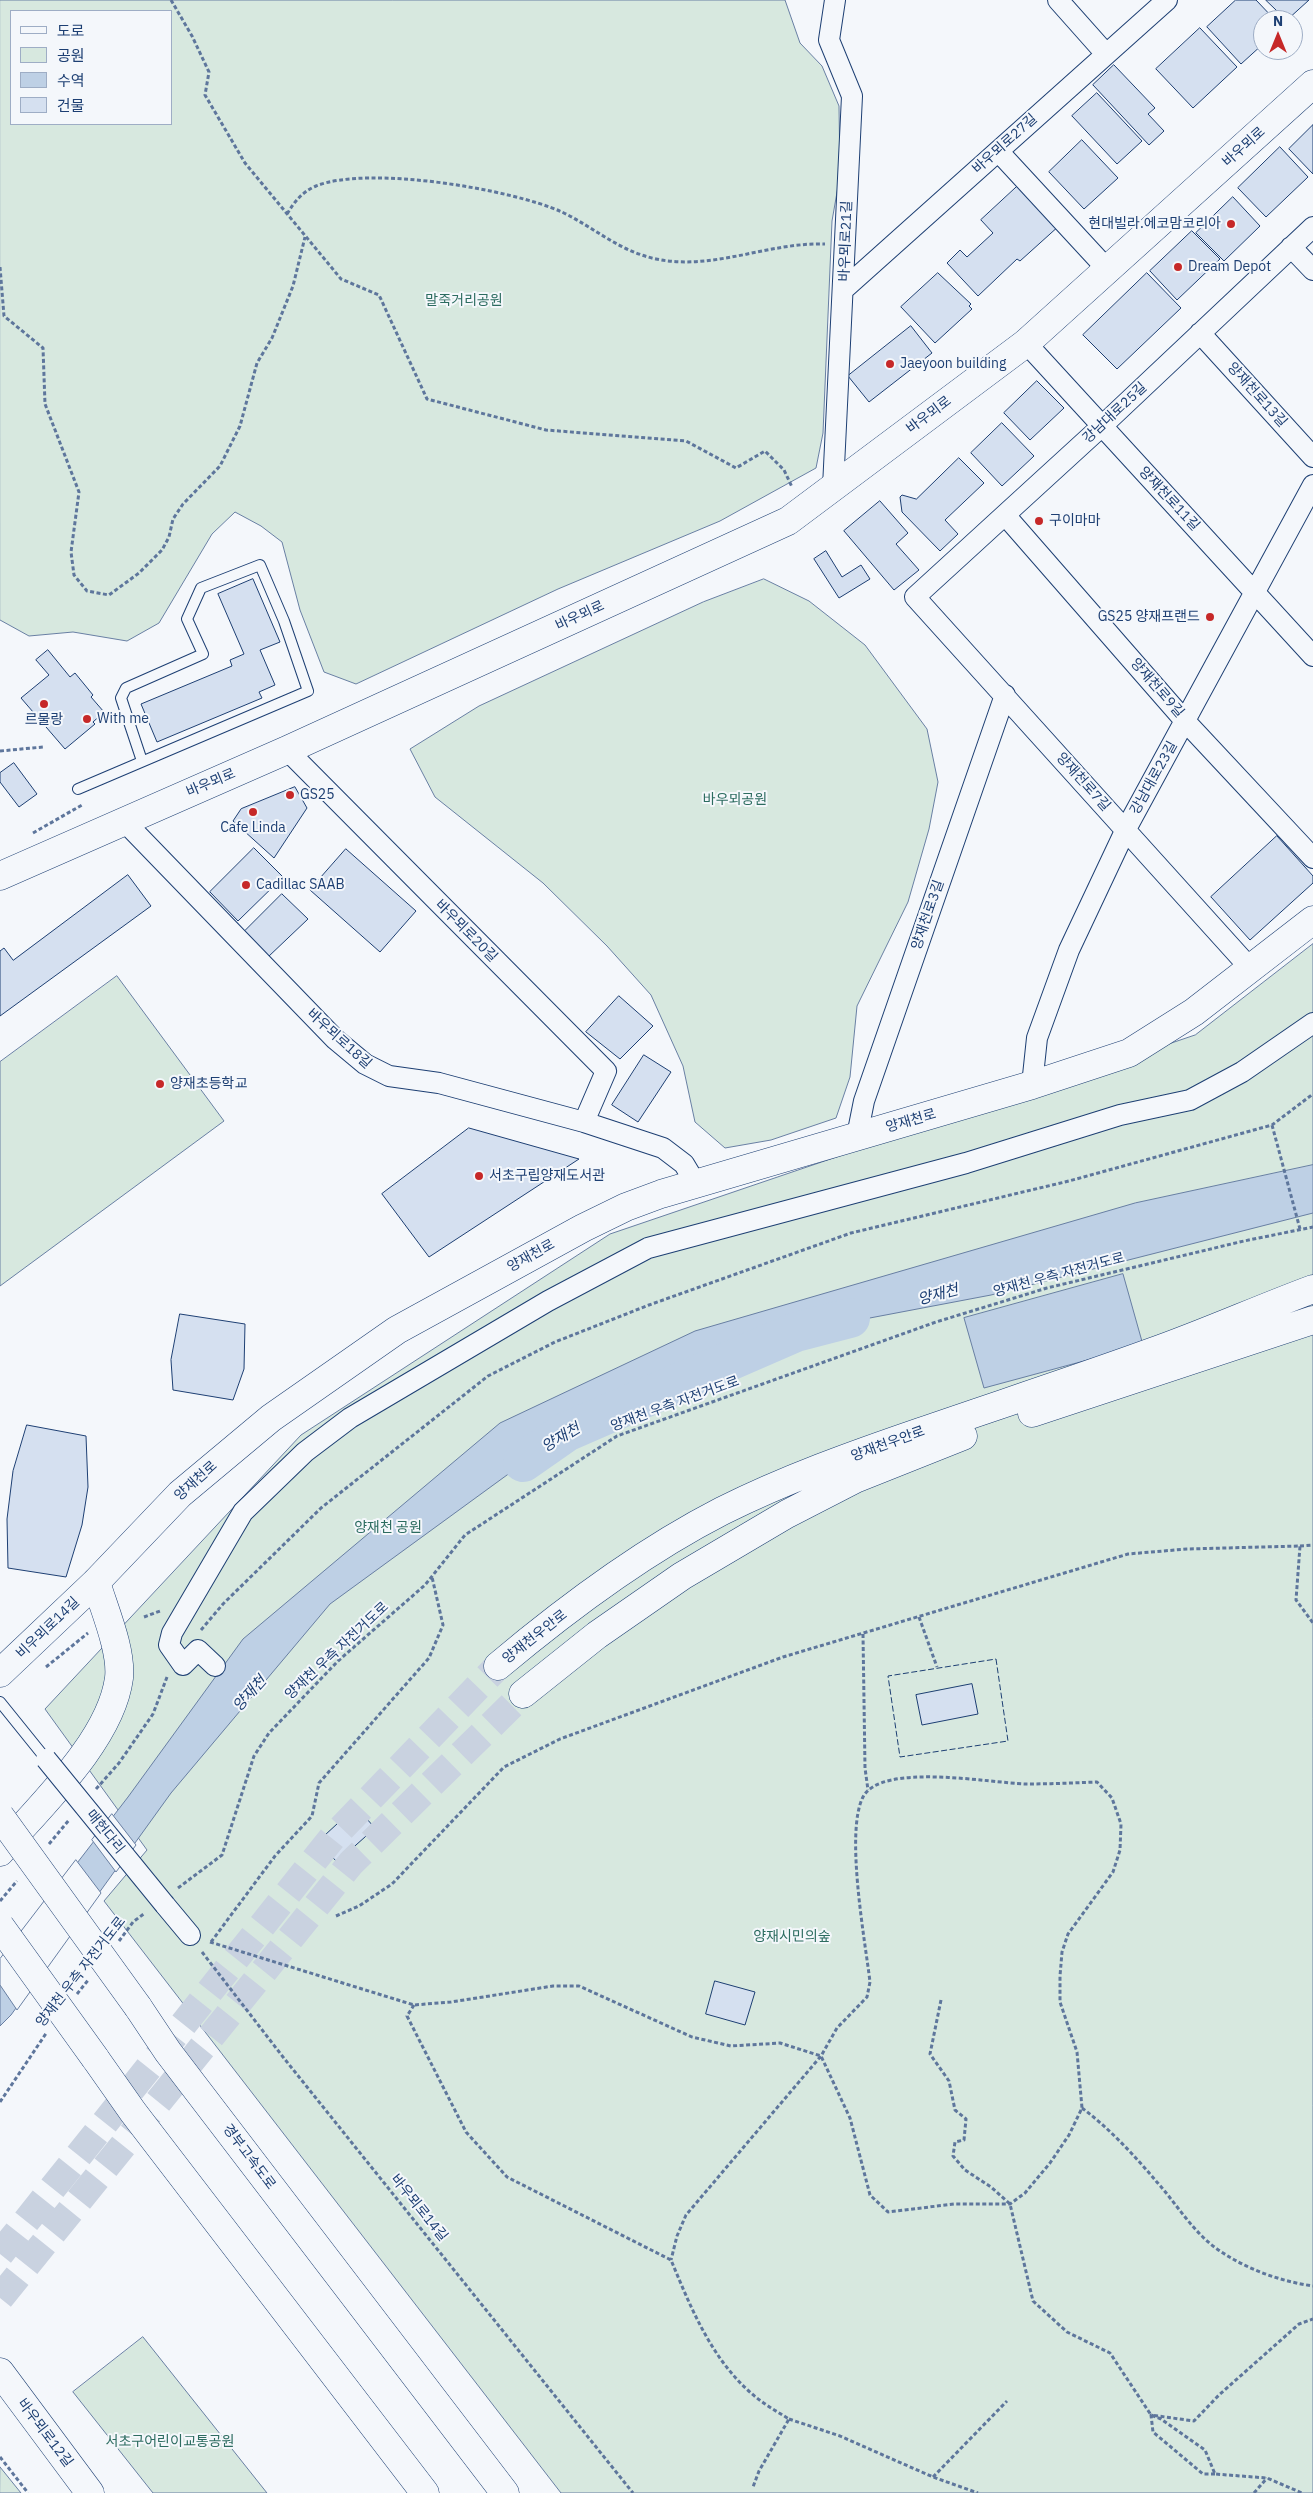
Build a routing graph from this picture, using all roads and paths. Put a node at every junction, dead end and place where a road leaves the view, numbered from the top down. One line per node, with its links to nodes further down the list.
1 (171, 0): 8 (path)
2 (835, 0): 11 (street, 바우뫼로21길)
3 (1058, 0): 5 (street)
4 (1166, 0): 5 (street, 바우뫼로27길)
5 (1106, 54): 7 (street, 바우뫼로27길)
6 (1313, 84): 14 (main road, 바우뫼로)
7 (998, 151): 14 (street); 16 (street, 바우뫼로27길)
8 (287, 214): 10 (path); 11 (path)
9 (1313, 227): 12 (street, 강남대로25길)
10 (305, 236): 13 (path); 23 (path)
11 (846, 245): 16 (street, 바우뫼로21길)
12 (1291, 247): 15 (street); 17 (street, 강남대로25길)
13 (0, 266)
14 (1108, 269): 18 (main road, 바우뫼로)
15 (1313, 270)
16 (844, 289): 22 (street, 바우뫼로21길)
17 (1200, 333): 19 (street, 강남대로25길); 20 (street, 양재천로13길)
18 (1026, 343): 19 (street, 양재천로11길); 22 (main road, 바우뫼로)
19 (1102, 426): 24 (street, 강남대로25길); 25 (street, 양재천로11길)
20 (1313, 457)
21 (1313, 486): 25 (street, 강남대로23길)
22 (833, 487): 23 (main road, 바우뫼로)
23 (804, 509): 31 (main road, 바우뫼로)
24 (1005, 515): 26 (street, 강남대로25길); 29 (street, 양재천로9길)
25 (1255, 593): 27 (street, 양재천로11길); 29 (street, 강남대로23길)
26 (914, 596): 28 (street, 양재천로7길)
27 (1313, 656)
28 (1004, 695): 37 (street, 양재천로7길); 48 (street, 양재천로3길)
29 (1185, 721): 37 (street, 강남대로23길); 39 (street, 양재천로9길)
30 (42, 747): 32 (path)
31 (287, 750): 36 (main road, 바우뫼로); 46 (street, 바우뫼로20길)
32 (0, 751)
33 (142, 762): 33 (lane); 34 (lane)
34 (78, 789)
35 (85, 803): 38 (path)
36 (124, 821): 40 (main road, 바우뫼로); 46 (street, 바우뫼로18길)
37 (1126, 829): 42 (street, 양재천로7길); 44 (street, 강남대로23길)
38 (30, 834)
39 (1313, 858)
40 (0, 876)
41 (1313, 920): 42 (main road, 양재천로)
42 (1250, 968): 44 (main road, 양재천로)
43 (1313, 1023): 63 (street)
44 (1032, 1086): 48 (main road, 양재천로)
45 (1313, 1094): 47 (path)
46 (584, 1122): 49 (street, 바우뫼로18길)
47 (1272, 1125): 51 (path); 63 (path)
48 (858, 1136): 49 (main road, 양재천로)
49 (696, 1184): 58 (main road, 양재천로)
50 (1313, 1227): 51 (path, 양재천 우측 자전거도로)
51 (1300, 1229): 57 (path, 양재천 우측 자전거도로)
52 (1313, 1290): 54 (main road, 양재천우안로)
53 (1313, 1320): 54 (main road, 양재천우안로)
54 (970, 1424): 65 (main road, 양재천우안로); 69 (main road, 양재천우안로)
55 (1313, 1545): 56 (path)
56 (1300, 1546): 59 (path); 60 (path)
57 (432, 1576): 79 (path, 양재천 우측 자전거도로); 85 (path)
58 (96, 1582): 68 (main road, 비우뫼로14길); 77 (main road)
59 (919, 1617): 62 (path); 66 (path)
60 (1313, 1623)
61 (92, 1629): 67 (path)
62 (863, 1634): 72 (path); 82 (path)
63 (178, 1658): 64 (street); 73 (path)
64 (215, 1666)
65 (498, 1666)
66 (937, 1667)
67 (42, 1670)
68 (0, 1673)
69 (523, 1694)
70 (0, 1702): 71 (lane)
71 (46, 1758): 81 (street, 매헌다리, bridge)
72 (868, 1790): 92 (path); 94 (path)
73 (94, 1792)
74 (75, 1814): 76 (path)
75 (0, 1816): 111 (main road, 경부고속도로, bridge)
76 (44, 1850)
77 (0, 1852)
78 (19, 1880): 80 (path)
79 (177, 1889)
80 (0, 1902)
81 (156, 1908): 84 (street, 매헌다리); 86 (path, 양재천 우측 자전거도로)
82 (336, 1916)
83 (0, 1926): 110 (main road, bridge)
84 (190, 1935): 85 (path); 112 (path, 바우뫼로14길)
85 (211, 1942): 90 (path)
86 (115, 1946)
87 (90, 1977): 89 (path, 양재천 우측 자전거도로)
88 (941, 2000): 95 (path)
89 (72, 2001)
90 (414, 2005): 92 (path); 96 (path)
91 (54, 2024): 93 (path, 양재천 우측 자전거도로)
92 (821, 2056): 95 (path); 96 (path)
93 (0, 2102)
94 (1082, 2108): 95 (path); 97 (path)
95 (1010, 2204): 101 (path)
96 (671, 2260): 102 (path)
97 (1313, 2286)
98 (1313, 2319): 101 (path)
99 (0, 2372): 109 (main road, 바우뫼로12길)
100 (1008, 2401): 105 (path)
101 (1151, 2415): 104 (path); 104 (path)
102 (789, 2420): 105 (path); 107 (path)
103 (0, 2456): 108 (path)
104 (1215, 2474): 106 (path)
105 (933, 2477): 113 (path)
106 (1267, 2478): 114 (path); 115 (path)
107 (752, 2487)
108 (28, 2493)
109 (90, 2493)
110 (425, 2493)
111 (505, 2493)
112 (633, 2493)
113 (978, 2493)
114 (1254, 2493)
115 (1302, 2493)

